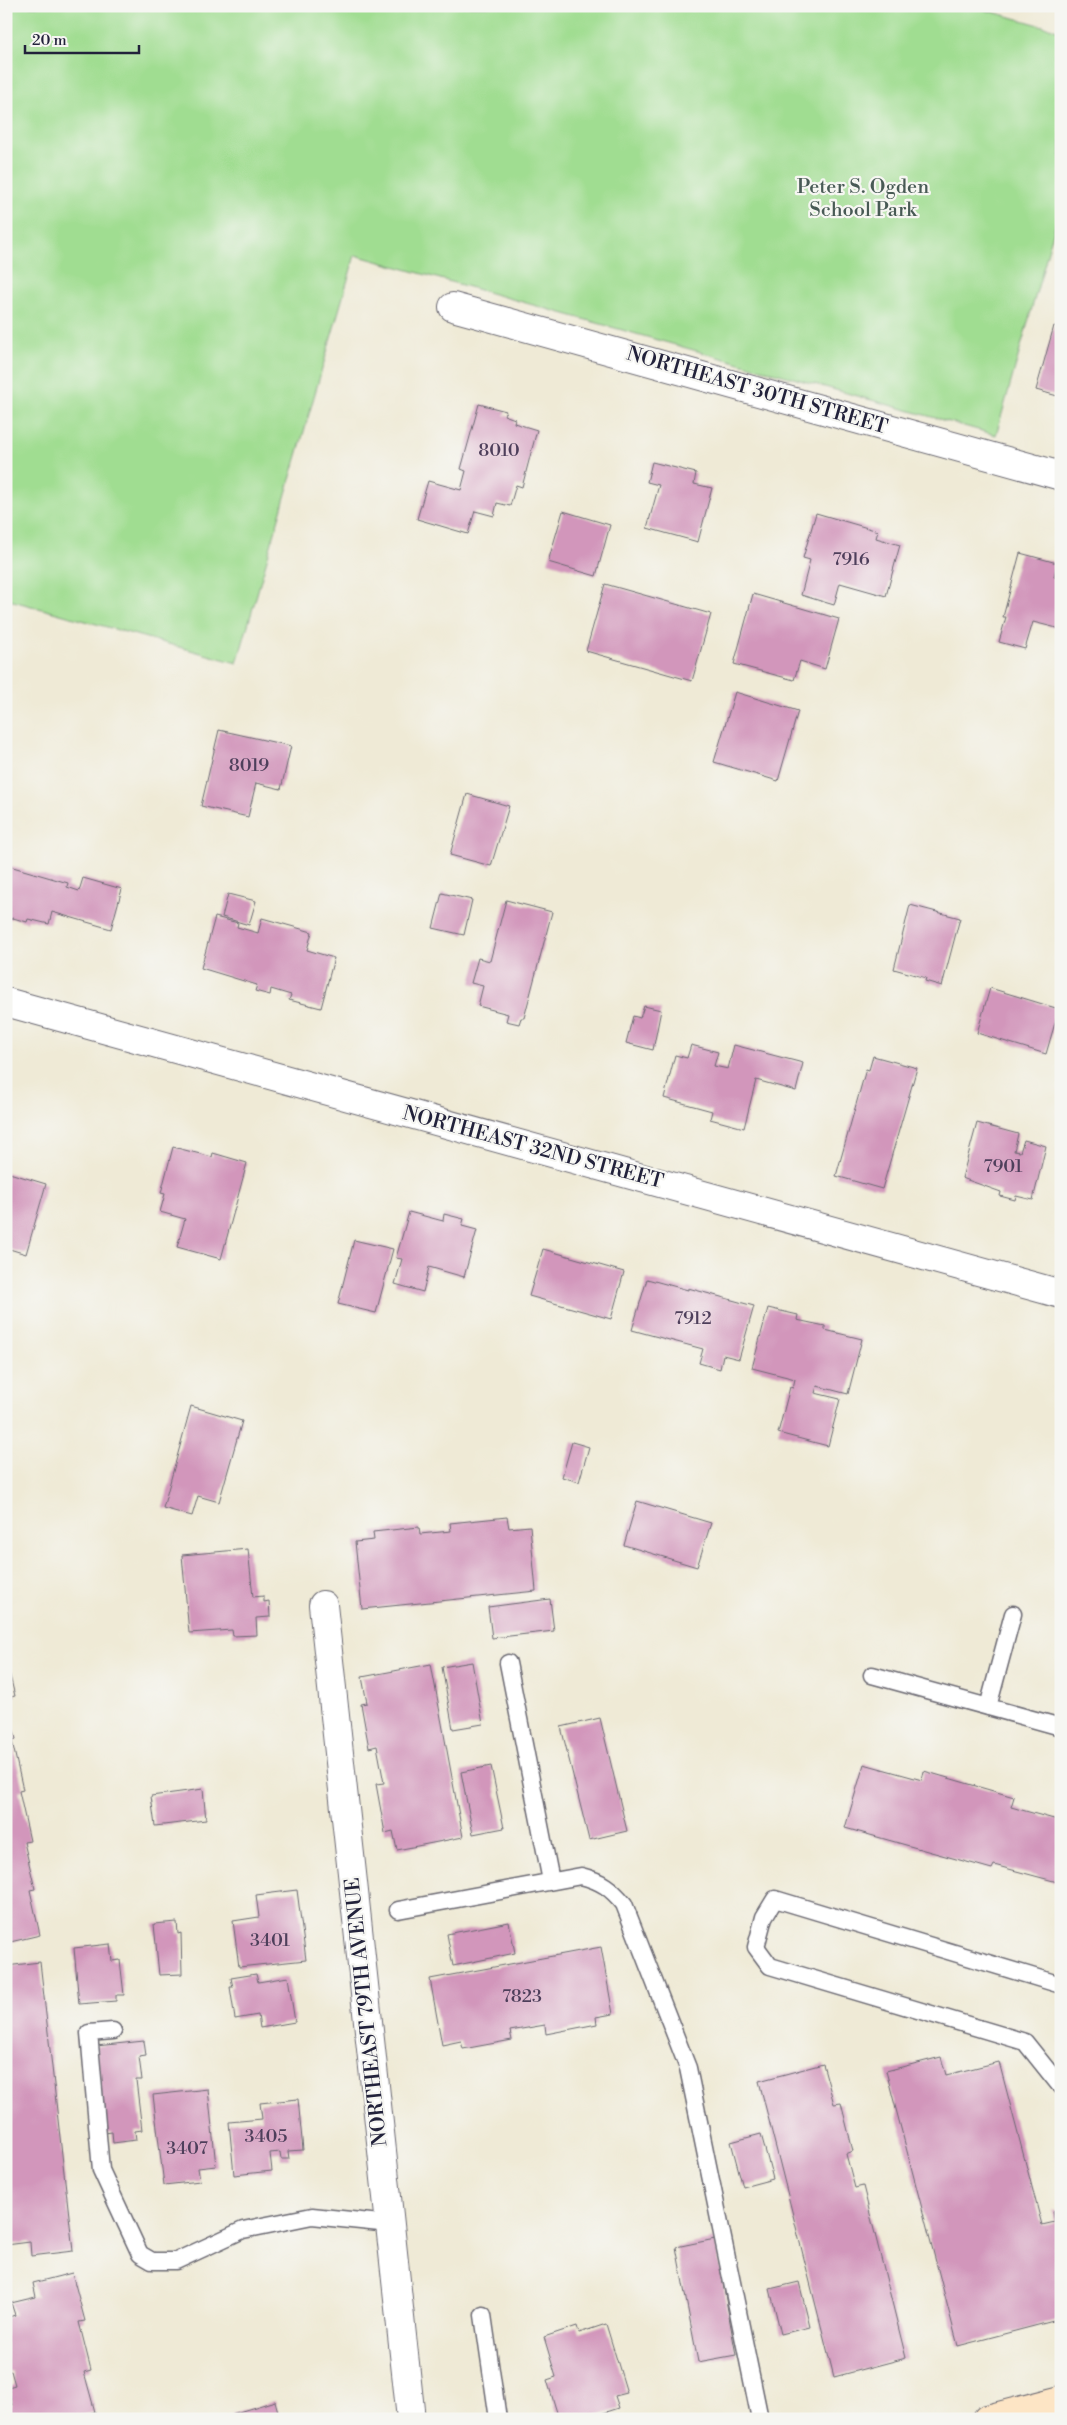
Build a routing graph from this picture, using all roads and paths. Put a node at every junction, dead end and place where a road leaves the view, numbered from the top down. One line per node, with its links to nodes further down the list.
1 (453, 307): 2 (street, NORTHEAST 30TH STREET)
2 (1061, 476)
3 (6, 1002): 4 (street, NORTHEAST 32ND STREET)
4 (1061, 1294)
5 (323, 1605): 16 (street, NORTHEAST 79TH AVENUE)
6 (1013, 1614): 9 (lane)
7 (508, 1662): 11 (lane)
8 (872, 1675): 9 (lane)
9 (988, 1707): 10 (lane)
10 (1061, 1727)
11 (550, 1881): 12 (lane); 21 (lane)
12 (398, 1910)
13 (1061, 1984): 15 (lane)
14 (112, 2031): 16 (lane)
15 (1061, 2087)
16 (390, 2224): 19 (street, NORTHEAST 79TH AVENUE)
17 (482, 2315): 20 (lane)
18 (1061, 2400): 22 (main road)
19 (411, 2419)
20 (498, 2419)
21 (760, 2419)
22 (987, 2419)

